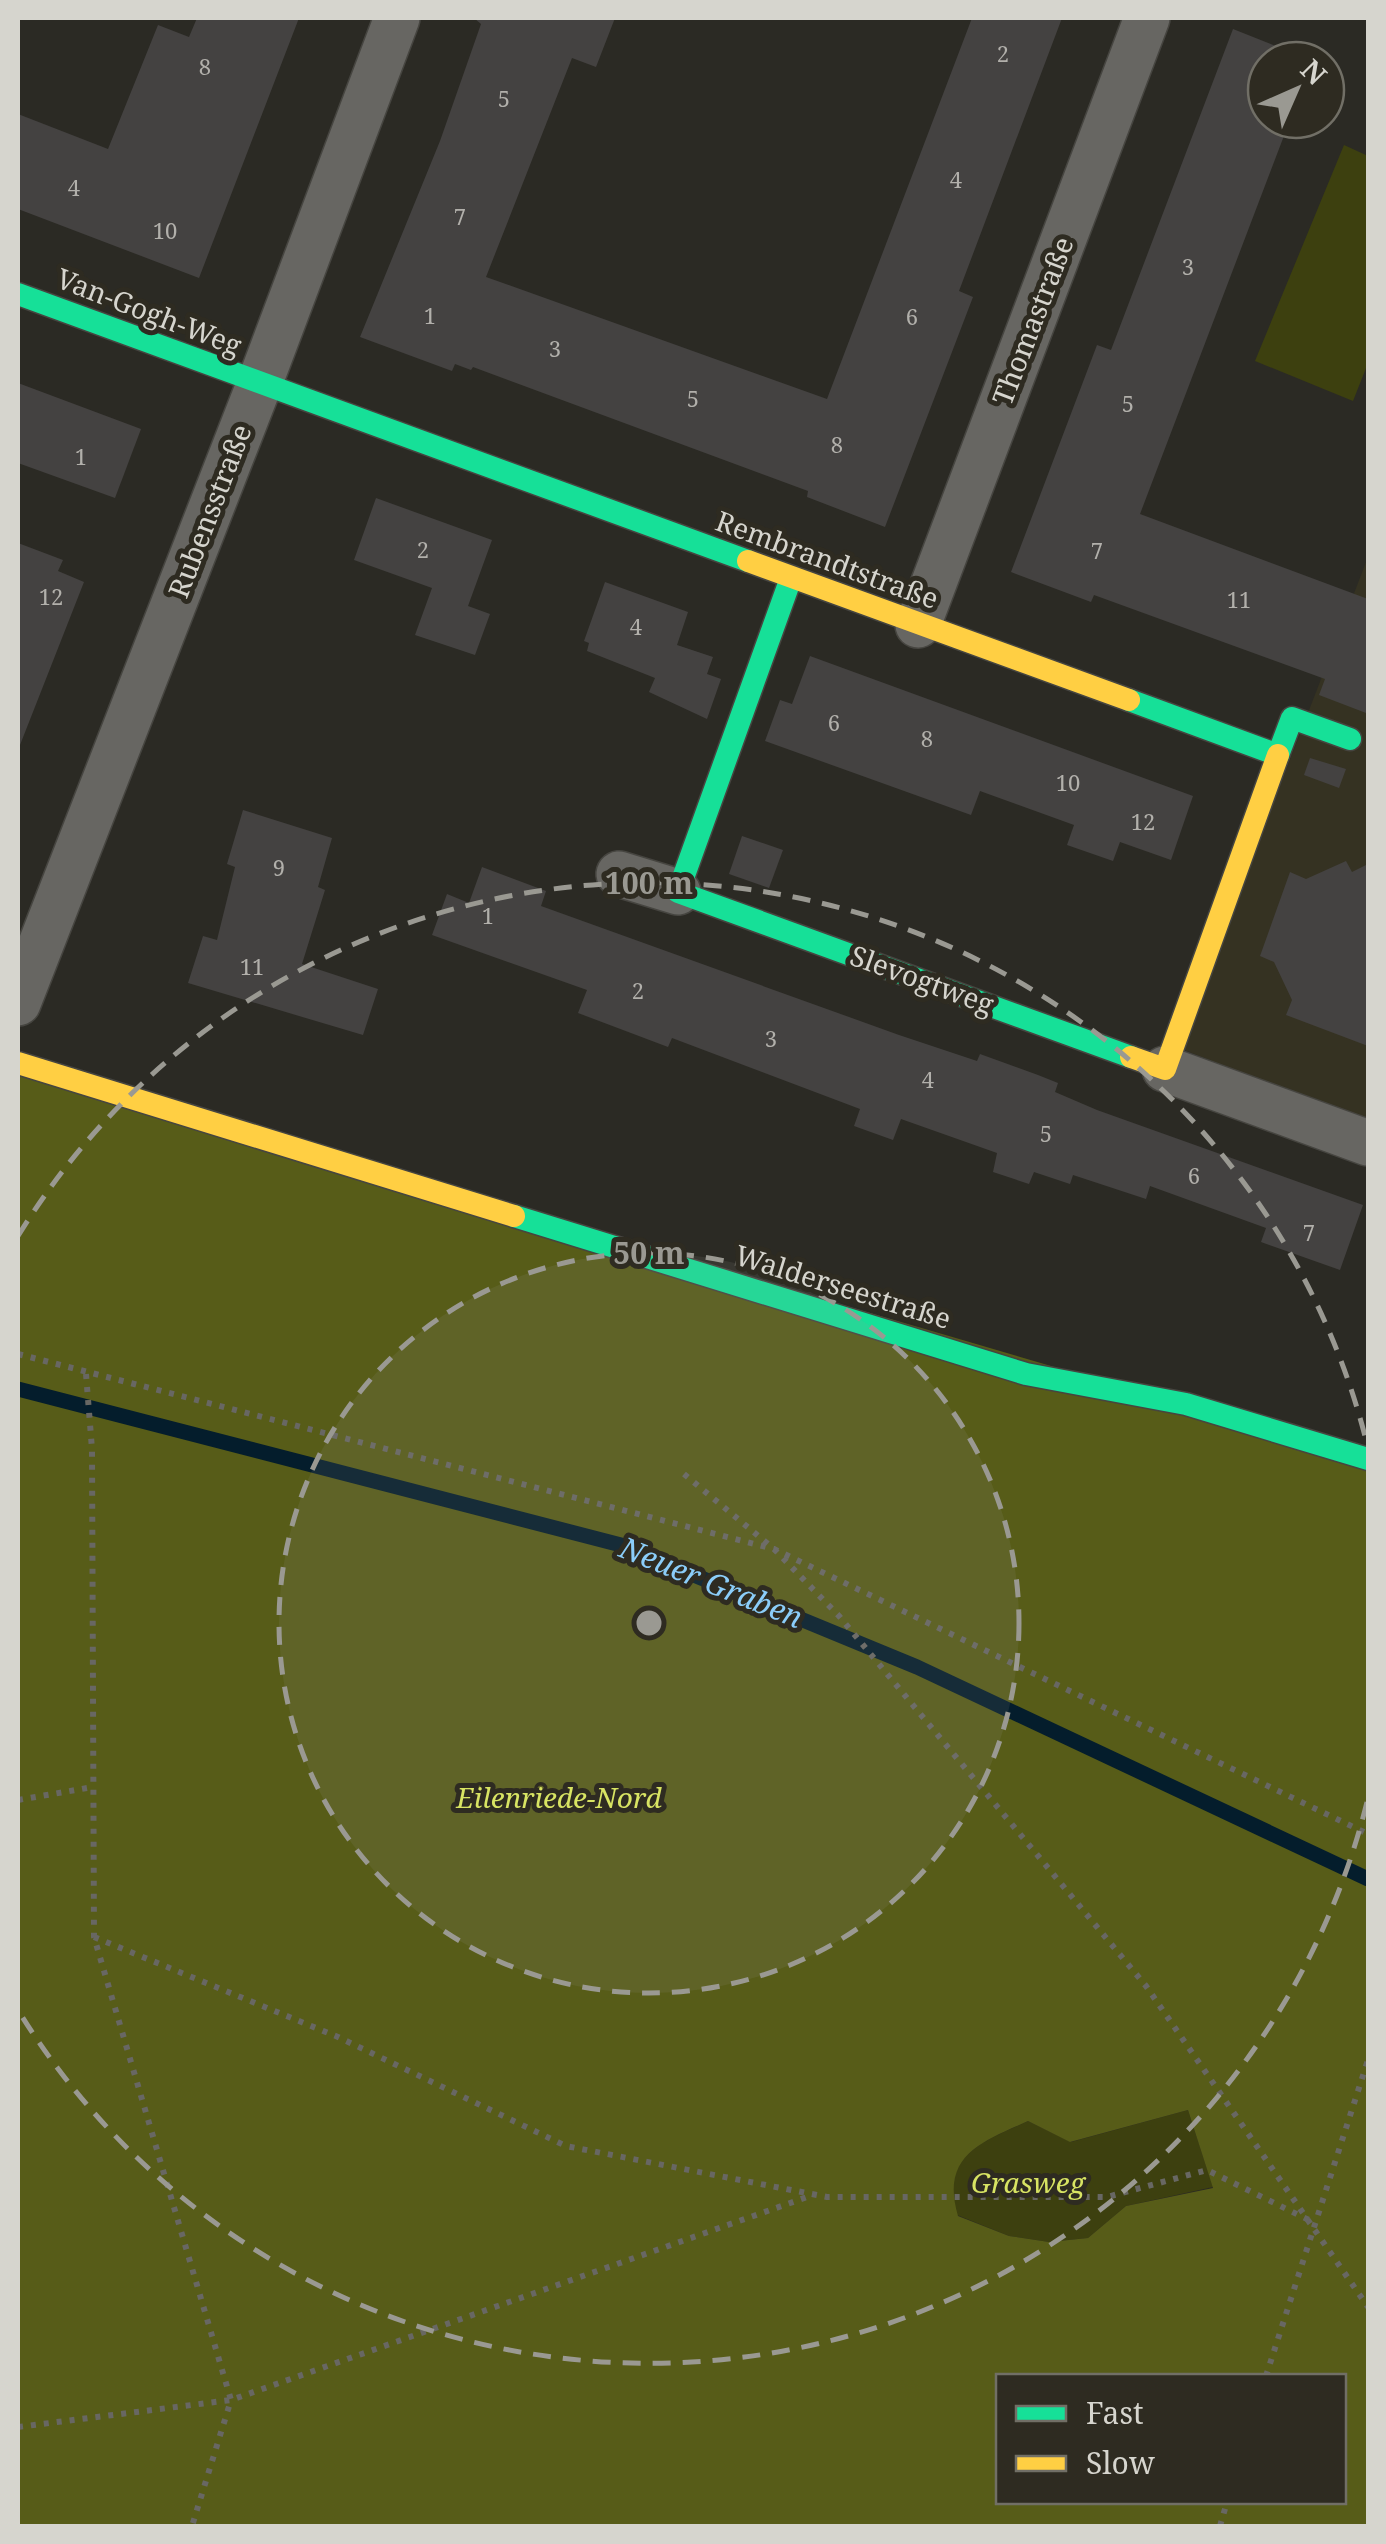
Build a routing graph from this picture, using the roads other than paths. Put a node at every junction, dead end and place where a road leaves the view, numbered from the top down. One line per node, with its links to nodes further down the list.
1 (398, 18): 4 (street, Rubensstraße)
2 (1147, 18): 6 (street, Thomastraße)
3 (18, 294): 4 (street, Van-Gogh-Weg)
4 (260, 386): 5 (street, Rembrandtstraße); 11 (street, Rubensstraße)
5 (791, 578): 6 (street, Rembrandtstraße); 10 (street)
6 (918, 625): 8 (street, Rembrandtstraße)
7 (1350, 739): 8 (street)
8 (1278, 755): 13 (street)
9 (619, 874): 10 (street, Slevogtweg)
10 (678, 892): 13 (street, Slevogtweg)
11 (18, 1003)
12 (18, 1063): 15 (street, Walderseestraße)
13 (1165, 1069): 14 (street, Slevogtweg)
14 (1368, 1142)
15 (1368, 1460)

